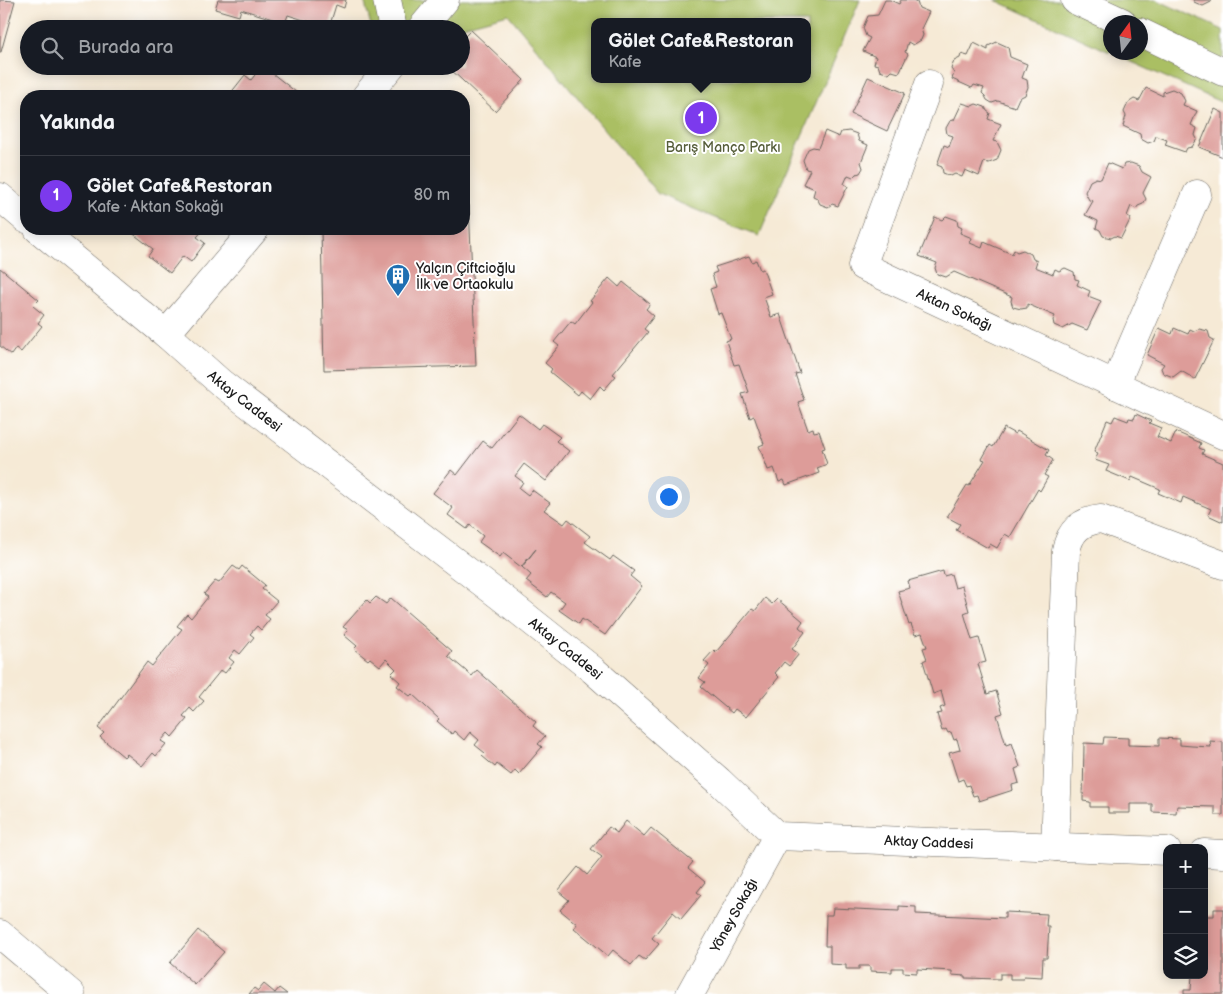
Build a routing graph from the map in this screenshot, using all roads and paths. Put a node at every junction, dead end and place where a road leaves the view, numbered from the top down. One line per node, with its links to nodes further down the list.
1 (387, 0): 5 (street)
2 (445, 0): 6 (street)
3 (1076, 0): 4 (street)
4 (1107, 15)
5 (392, 20)
6 (429, 20)
7 (1148, 36): 8 (street)
8 (1223, 72)
9 (383, 75): 11 (street)
10 (929, 84): 18 (street, Aktan Sokağı)
11 (371, 90)
12 (1197, 194): 18 (street)
13 (0, 197): 14 (street)
14 (20, 214)
15 (45, 235): 17 (street, Aktay Caddesi)
16 (250, 235): 17 (street)
17 (166, 334): 21 (street, Aktay Caddesi)
18 (1115, 384): 19 (street, Aktan Sokağı)
19 (1223, 436)
20 (1223, 565): 22 (street)
21 (777, 836): 22 (street, Aktay Caddesi); 28 (street, Yöney Sokağı)
22 (1055, 847): 23 (street, Aktay Caddesi)
23 (1163, 852)
24 (1208, 853): 25 (street)
25 (1223, 854)
26 (0, 935): 27 (street)
27 (71, 994)
28 (690, 994)

